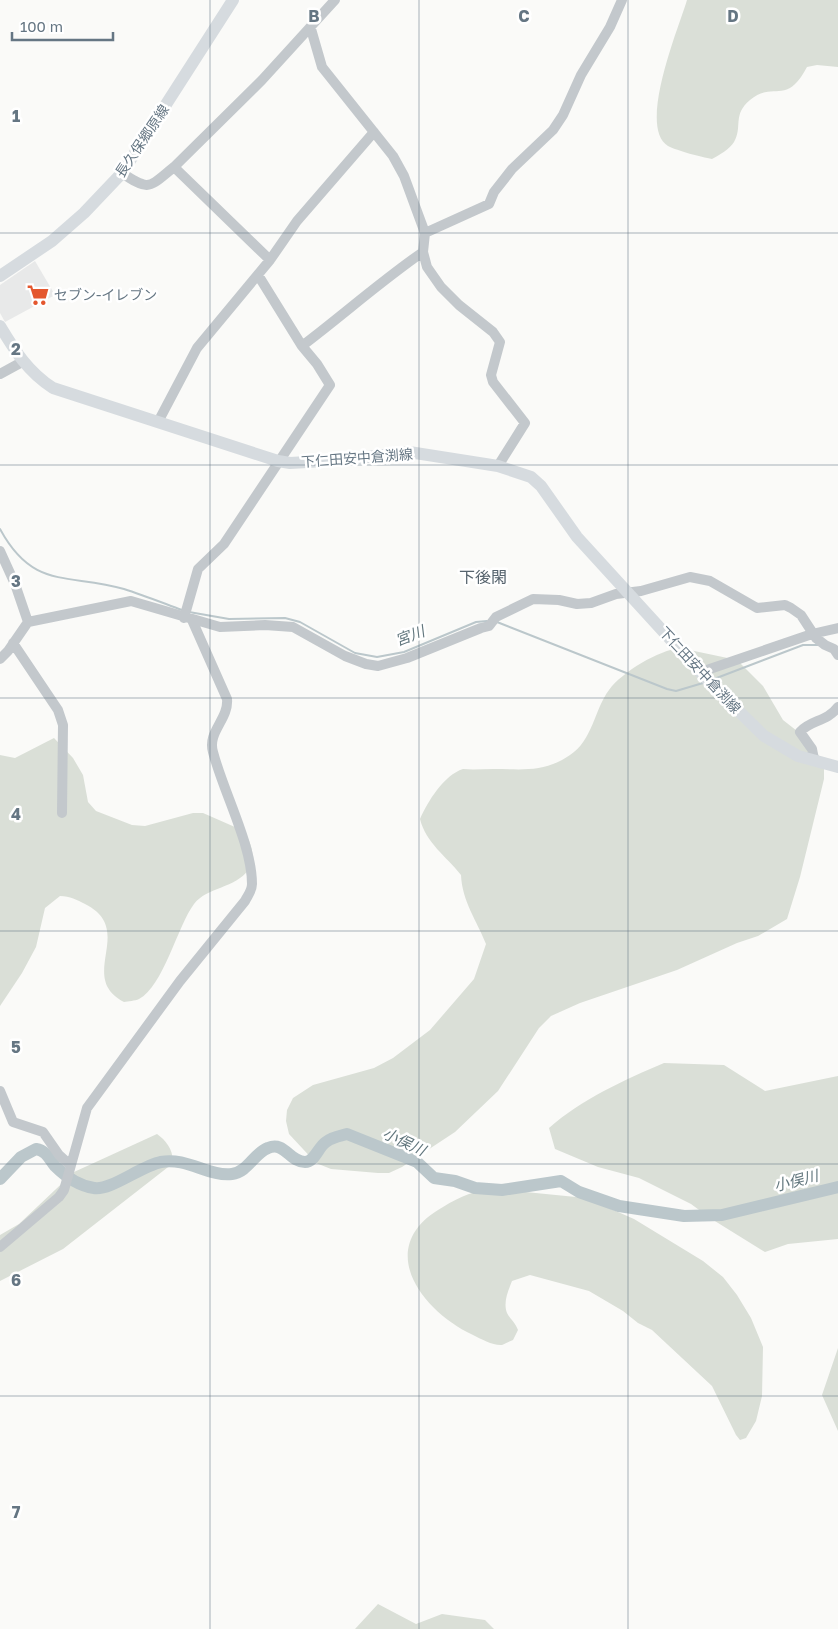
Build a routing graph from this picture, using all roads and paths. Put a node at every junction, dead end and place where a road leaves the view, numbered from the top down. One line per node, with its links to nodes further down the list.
1 (233, 0): 7 (main road, 長久保郷原線)
2 (335, 0): 4 (street)
3 (622, 0): 8 (street)
4 (311, 29): 5 (street); 6 (street)
5 (374, 132): 8 (street); 10 (street)
6 (174, 168): 7 (street); 10 (street)
7 (122, 173): 12 (main road, 長久保郷原線)
8 (425, 233): 9 (street)
9 (423, 252): 14 (street); 19 (street)
10 (270, 260): 11 (street)
11 (258, 275): 14 (street); 17 (street)
12 (0, 276)
13 (0, 326): 15 (main road, 下仁田安中倉渕線)
14 (302, 346): 18 (street)
15 (22, 362): 16 (street); 17 (main road, 下仁田安中倉渕線)
16 (0, 374)
17 (158, 422): 18 (main road, 下仁田安中倉渕線)
18 (278, 461): 19 (main road, 下仁田安中倉渕線); 22 (street)
19 (498, 466): 21 (main road, 下仁田安中倉渕線)
20 (0, 551): 23 (street)
21 (627, 592): 22 (street); 25 (street); 29 (main road, 下仁田安中倉渕線)
22 (188, 619): 23 (street); 35 (street)
23 (28, 622): 26 (street)
24 (838, 628): 25 (street)
25 (814, 636): 27 (street); 29 (street)
26 (13, 643): 28 (street); 33 (street)
27 (838, 655)
28 (0, 659)
29 (706, 678): 31 (main road, 下仁田安中倉渕線)
30 (838, 707): 31 (street)
31 (814, 760): 32 (main road, 下仁田安中倉渕線)
32 (838, 767)
33 (62, 813)
34 (0, 1091): 35 (street)
35 (70, 1165): 36 (street)
36 (0, 1247)

